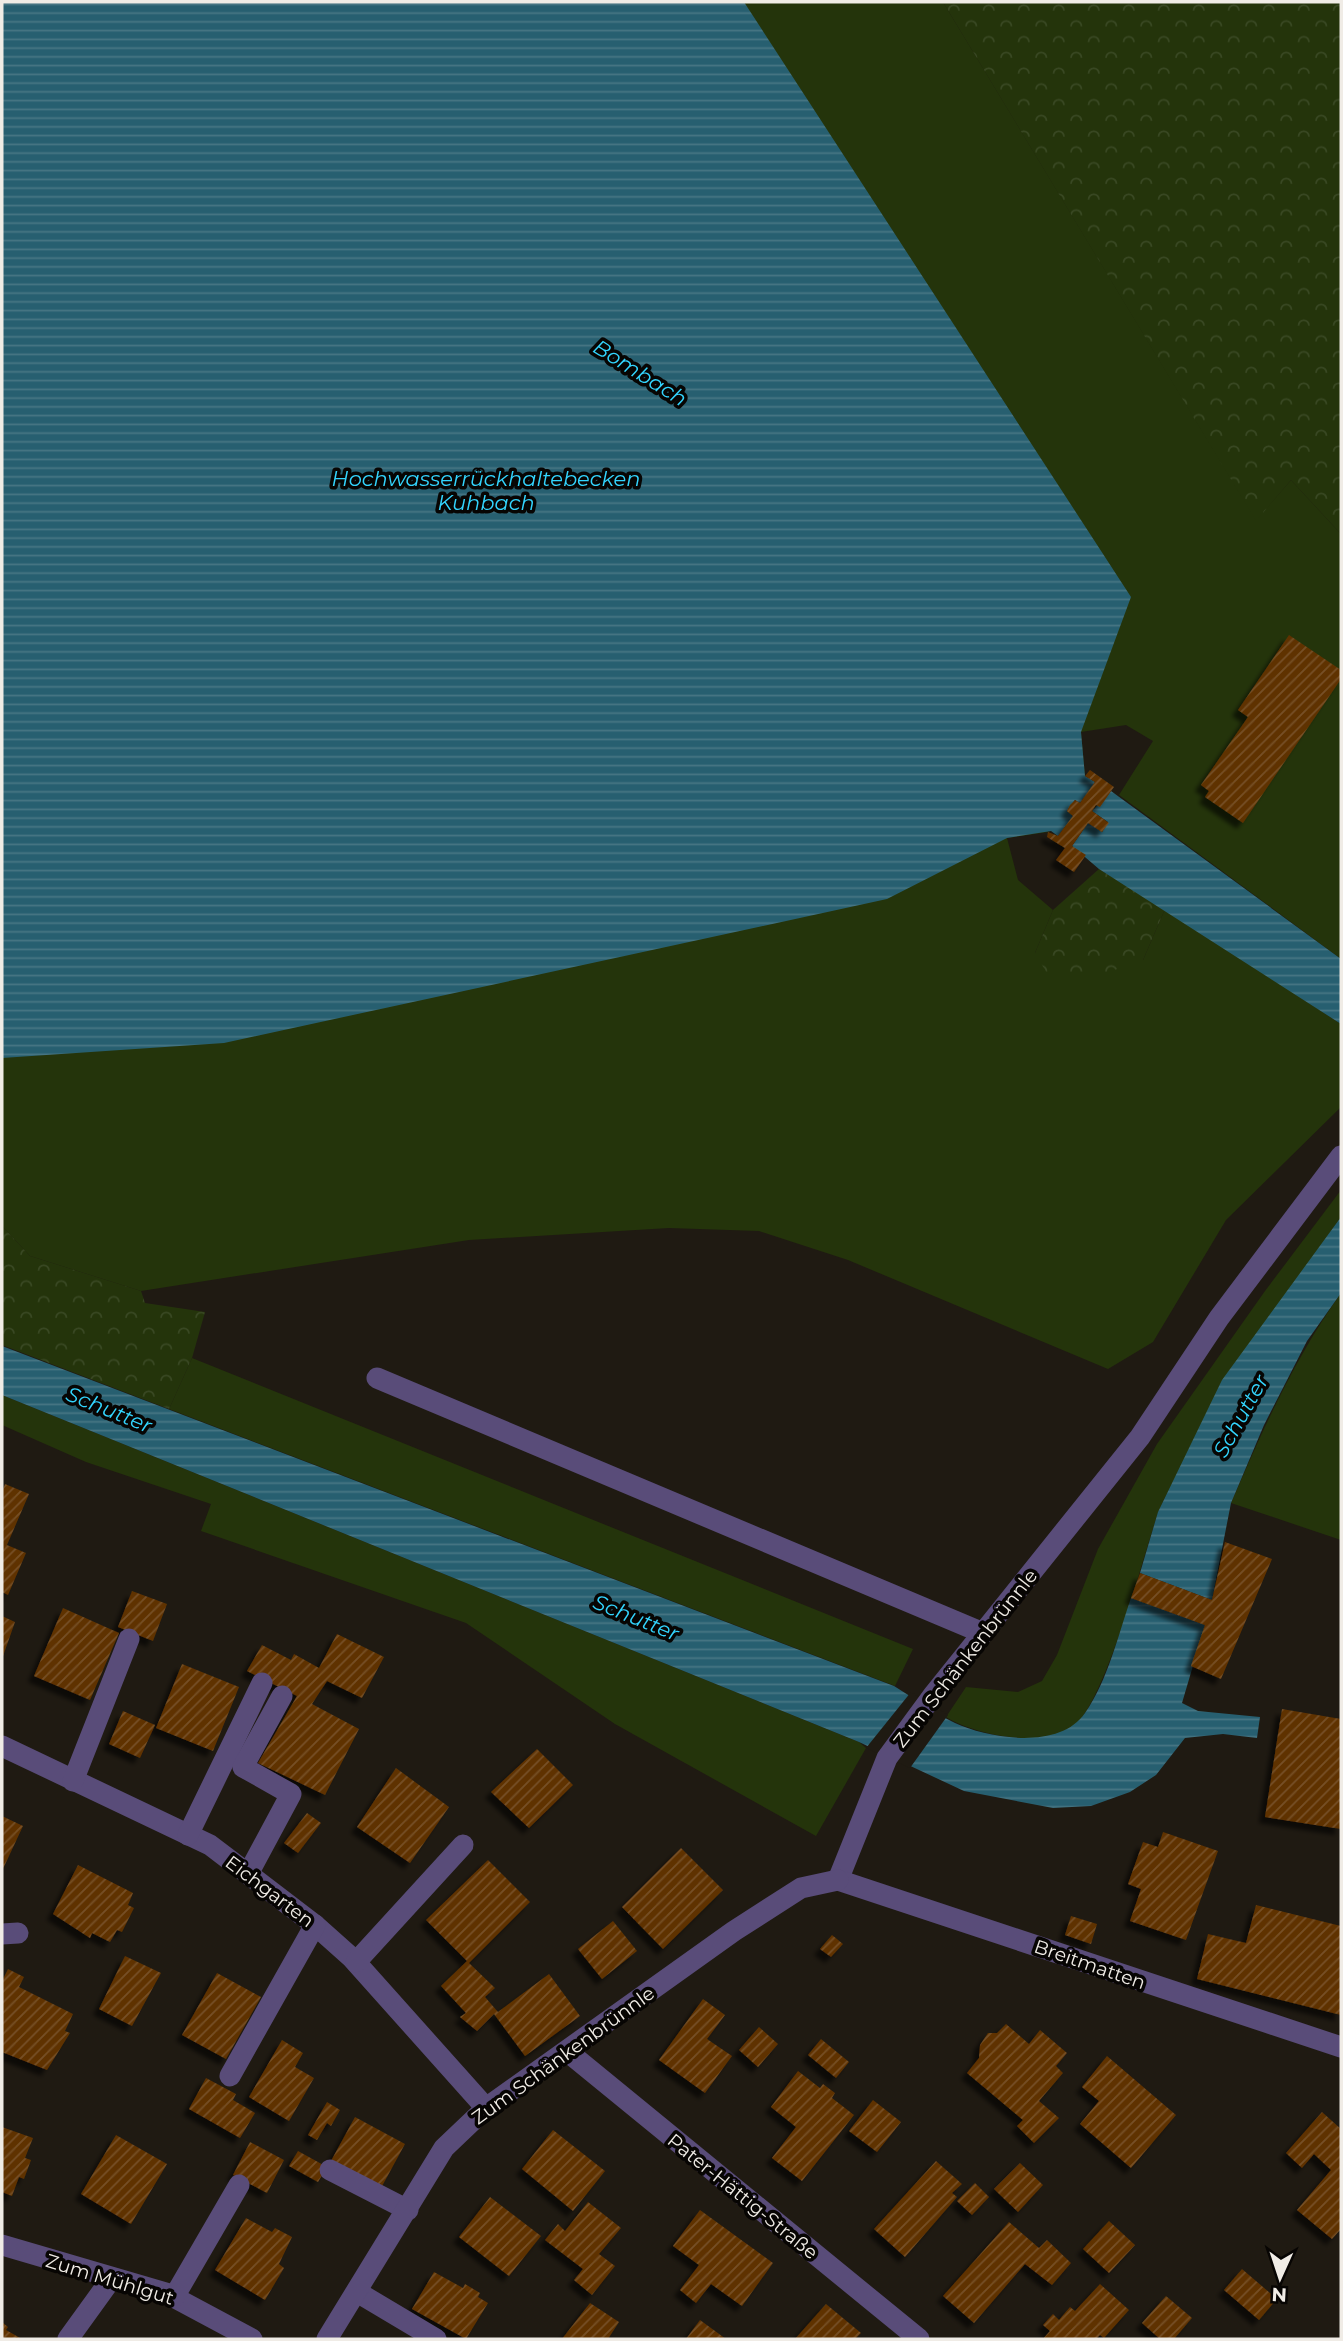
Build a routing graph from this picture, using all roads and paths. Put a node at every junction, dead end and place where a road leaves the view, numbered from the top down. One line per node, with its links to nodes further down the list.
1 (1341, 1156): 3 (street, Zum Schänkenbrünnle)
2 (377, 1378): 3 (street)
3 (982, 1633): 12 (street, Zum Schänkenbrünnle)
4 (129, 1639): 8 (street)
5 (262, 1684): 9 (street)
6 (282, 1696): 11 (street)
7 (2, 1746): 8 (street, Eichgarten)
8 (73, 1781): 9 (street, Eichgarten)
9 (188, 1835): 11 (street, Eichgarten)
10 (463, 1845): 14 (street)
11 (248, 1874): 13 (street, Eichgarten)
12 (838, 1880): 15 (street, Breitmatten); 16 (street, Zum Schänkenbrünnle)
13 (316, 1925): 14 (street, Eichgarten); 17 (street)
14 (356, 1962): 18 (street, Eichgarten)
15 (1341, 2047)
16 (568, 2052): 18 (street, Zum Schänkenbrünnle); 30 (street, Pater-Hättig-Straße)
17 (230, 2076)
18 (486, 2108): 21 (street, Zum Schänkenbrünnle)
19 (330, 2170): 21 (street)
20 (239, 2185): 25 (street)
21 (408, 2210): 24 (street, Zum Schänkenbrünnle)
22 (2, 2245): 23 (street, Zum Mühlgut)
23 (112, 2278): 25 (street, Zum Mühlgut); 26 (street)
24 (357, 2292): 28 (street, Zum Schänkenbrünnle); 29 (street)
25 (174, 2297): 27 (street, Zum Mühlgut)
26 (68, 2339)
27 (251, 2339)
28 (327, 2339)
29 (436, 2339)
30 (919, 2339)

